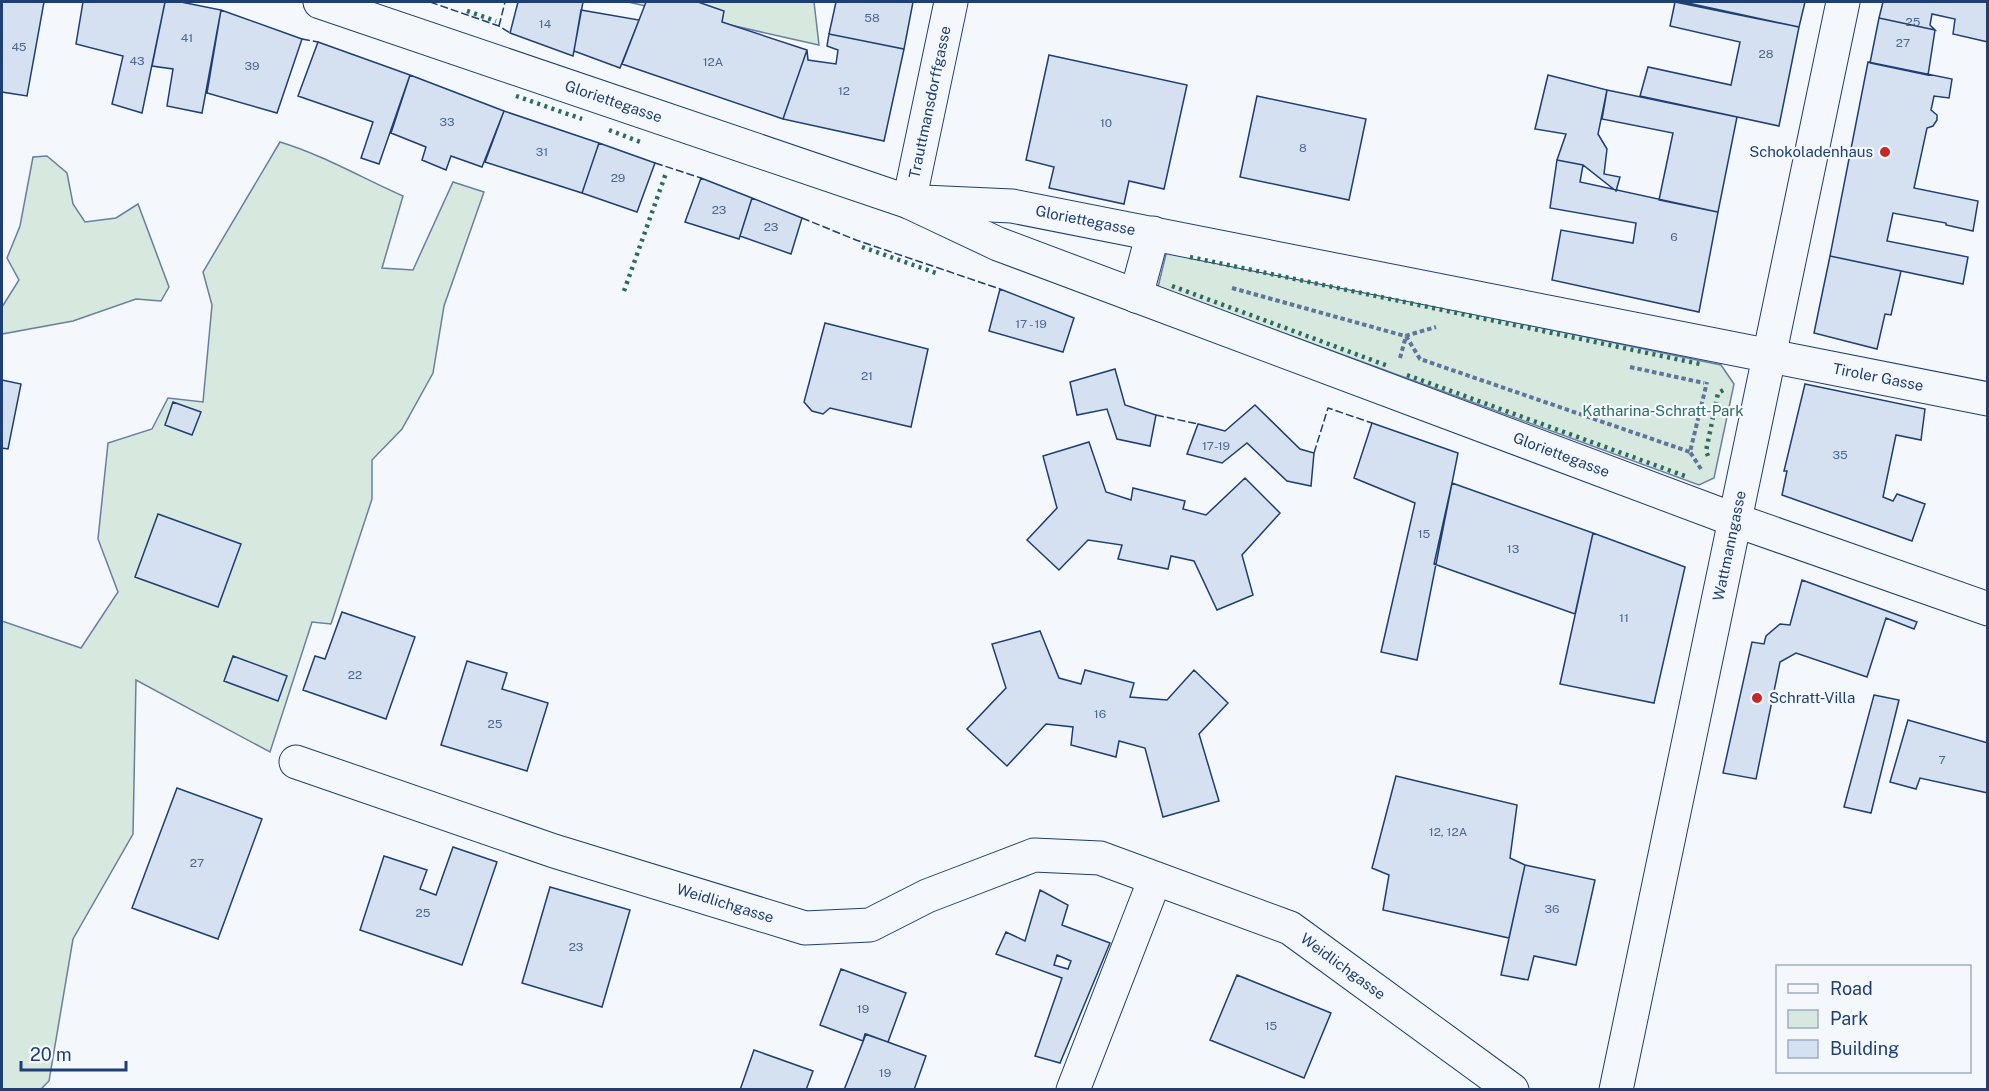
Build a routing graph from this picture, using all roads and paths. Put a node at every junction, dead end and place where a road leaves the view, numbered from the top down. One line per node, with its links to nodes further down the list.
1 (320, 2): 4 (street, Gloriettegasse)
2 (951, 2): 4 (street, Trauttmansdorffgasse)
3 (1843, 2): 8 (street, Wattmanngasse)
4 (909, 202): 5 (street, Gloriettegasse); 7 (street, Gloriettegasse)
5 (1153, 233): 7 (street, Gloriettegasse); 8 (street, Gloriettegasse)
6 (1224, 285): 11 (path)
7 (1136, 296): 13 (street, Gloriettegasse)
8 (1770, 354): 10 (street, Tiroler Gasse); 13 (street, Wattmanngasse)
9 (1715, 378): 11 (path)
10 (1988, 399)
11 (1690, 452): 12 (path)
12 (1703, 471)
13 (1735, 520): 14 (street, Gloriettegasse); 19 (street, Wattmanngasse)
14 (1988, 609)
15 (296, 762): 16 (street, Weidlichgasse)
16 (1155, 879): 17 (street); 18 (street, Weidlichgasse)
17 (1073, 1089)
18 (1512, 1089)
19 (1616, 1089)

